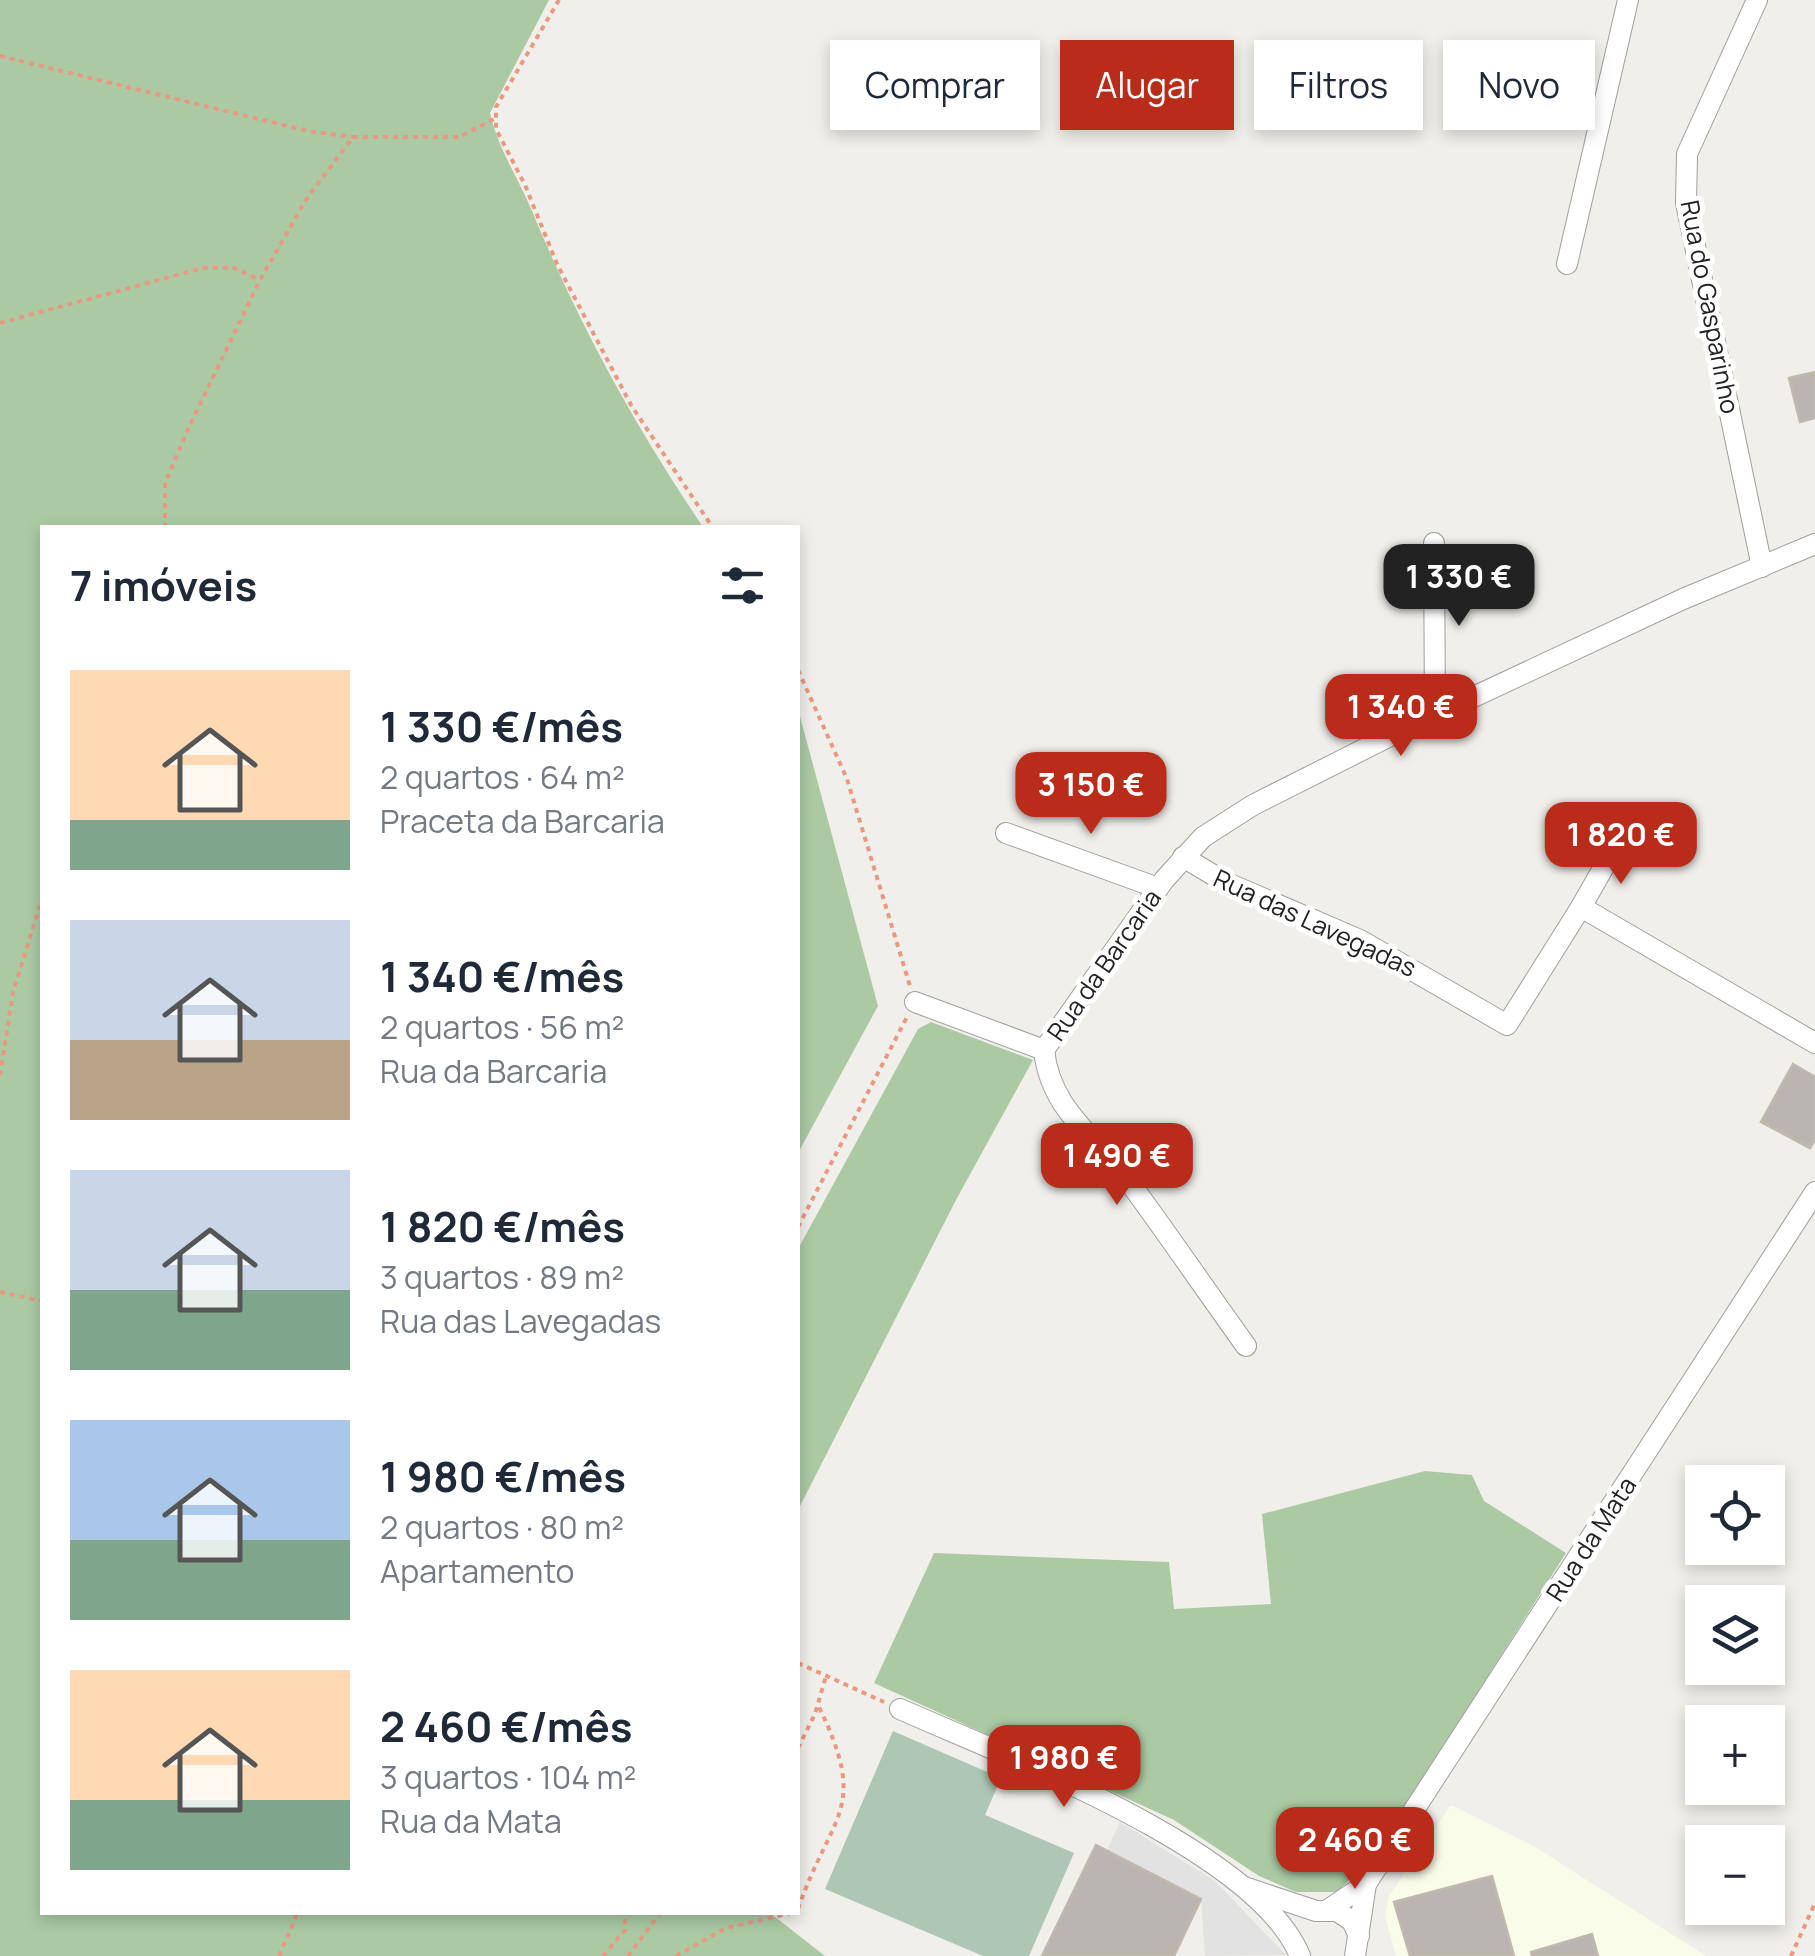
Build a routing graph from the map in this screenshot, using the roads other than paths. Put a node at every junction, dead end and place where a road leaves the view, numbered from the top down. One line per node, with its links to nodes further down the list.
1 (1628, 0): 3 (street)
2 (1757, 0): 6 (street, Rua do Gasparinho)
3 (1567, 264)
4 (1434, 543): 7 (street)
5 (1815, 544): 6 (street, Rua da Barcaria)
6 (1762, 567): 7 (street, Rua da Barcaria)
7 (1435, 716): 10 (street, Rua da Barcaria)
8 (1006, 834): 11 (street)
9 (1617, 844): 12 (street)
10 (1183, 857): 11 (street, Rua da Barcaria); 12 (street, Rua das Lavegadas)
11 (1158, 888): 15 (street, Rua da Barcaria)
12 (1582, 906): 14 (street)
13 (914, 1002): 15 (street, Rua da Barcaria)
14 (1815, 1044)
15 (1044, 1050): 17 (street)
16 (1815, 1192): 19 (street, Rua da Mata)
17 (1246, 1346)
18 (900, 1709): 20 (street)
19 (1366, 1884): 21 (street, Rua da Mata); 23 (street, Rua da Mata)
20 (1242, 1886): 21 (street); 22 (street)
21 (1322, 1910): 22 (street); 23 (street)
22 (1298, 1950)
23 (1357, 1951)

